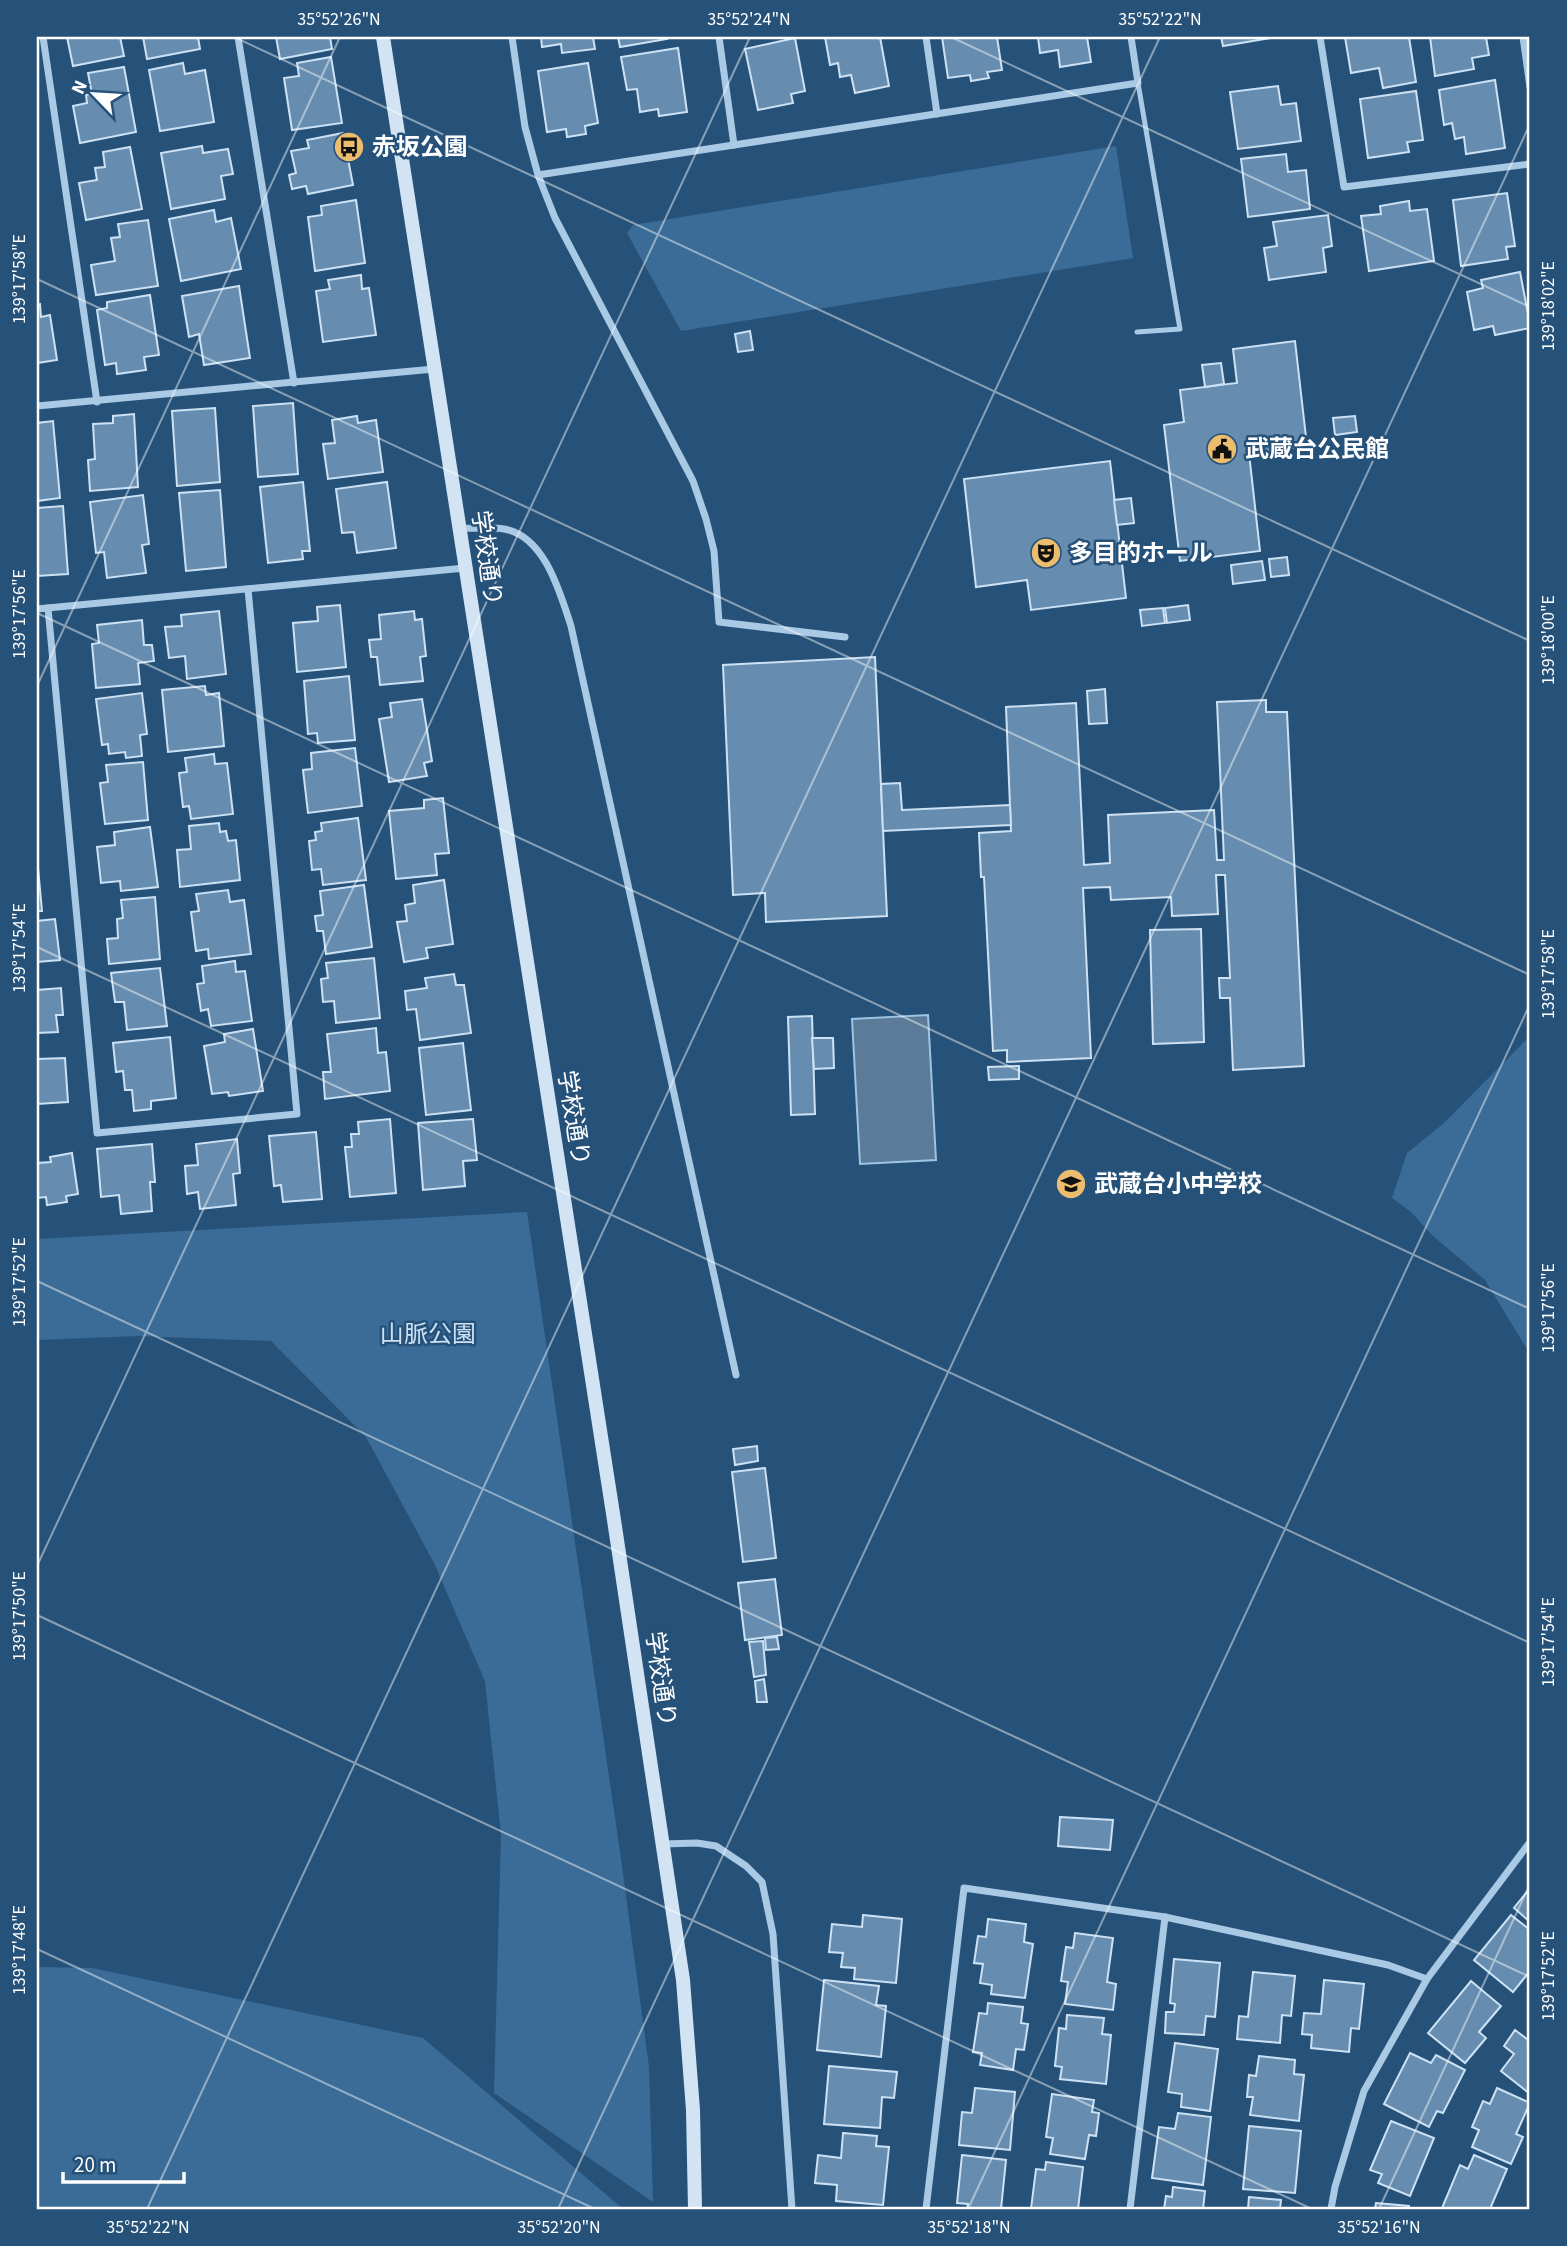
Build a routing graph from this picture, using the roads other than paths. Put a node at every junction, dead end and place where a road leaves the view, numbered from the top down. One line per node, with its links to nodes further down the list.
1 (43, 37): 19 (street)
2 (238, 37): 18 (street)
3 (383, 37): 17 (street, 学校通り)
4 (512, 37): 15 (street)
5 (719, 37): 13 (street)
6 (926, 37): 12 (street)
7 (1131, 37): 10 (street)
8 (1320, 37): 14 (street)
9 (1523, 37): 11 (street)
10 (1138, 83): 12 (street); 16 (lane)
11 (1530, 87)
12 (937, 114): 13 (street)
13 (734, 145): 15 (street)
14 (1530, 164)
15 (538, 174): 26 (street)
16 (1137, 332)
17 (434, 369): 18 (street); 21 (street, 学校通り)
18 (294, 383): 19 (street)
19 (97, 402): 20 (street)
20 (37, 406)
21 (460, 528): 22 (street, 学校通り); 27 (street)
22 (466, 568): 23 (street); 29 (street, 学校通り)
23 (248, 589): 24 (street); 24 (street)
24 (48, 608): 25 (street)
25 (37, 609)
26 (845, 637)
27 (736, 1375)
28 (1530, 1842): 31 (street)
29 (663, 1844): 32 (street, 学校通り); 33 (street)
30 (1165, 1917): 31 (street); 34 (street); 35 (street)
31 (1427, 1979): 36 (street)
32 (695, 2209)
33 (792, 2209)
34 (926, 2209)
35 (1130, 2209)
36 (1331, 2209)

